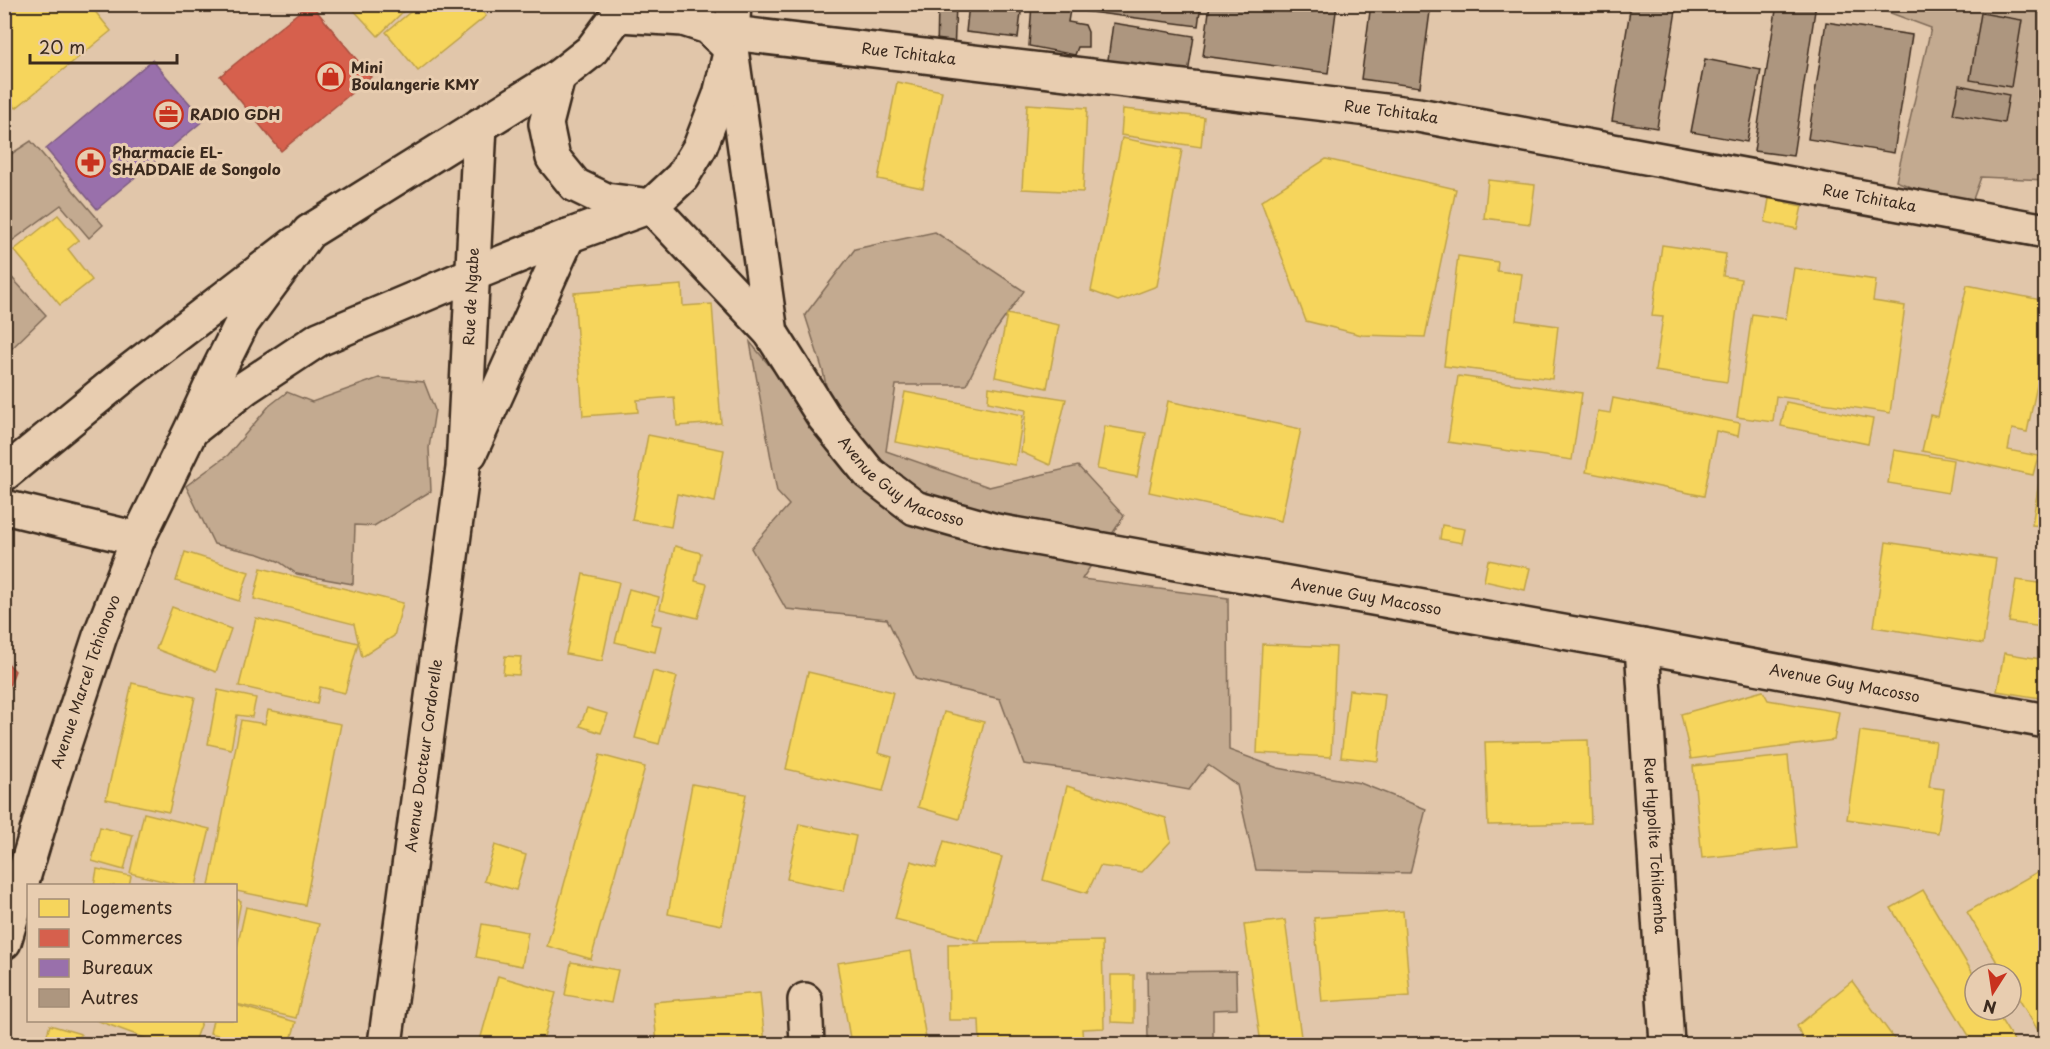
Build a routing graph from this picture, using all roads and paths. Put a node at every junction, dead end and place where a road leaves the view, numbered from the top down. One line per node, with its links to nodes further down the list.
1 (623, 10): 2 (main road); 3 (main road)
2 (732, 29): 5 (main road); 6 (main road, Rue Tchitaka); 10 (main road)
3 (558, 77): 4 (main road); 5 (main road)
4 (480, 125): 7 (main road); 9 (main road, Rue de Ngabe)
5 (651, 206): 8 (main road); 10 (main road)
6 (2046, 231)
7 (309, 232): 11 (main road, Avenue Marcel Tchionovo); 13 (main road)
8 (568, 236): 9 (main road); 12 (main road)
9 (473, 274): 11 (main road); 12 (main road, Rue de Ngabe)
10 (771, 333): 16 (main road, Avenue Guy Macosso)
11 (191, 430): 15 (main road, Avenue Marcel Tchionovo)
12 (463, 468): 20 (main road, Avenue Docteur Cordorelle)
13 (4, 474)
14 (4, 507): 15 (main road)
15 (138, 539): 18 (main road, Avenue Marcel Tchionovo)
16 (1642, 646): 17 (main road, Avenue Guy Macosso); 22 (main road, Rue Hypolite Tchiloemba)
17 (2046, 721)
18 (4, 942)
19 (805, 1000): 21 (main road)
20 (385, 1044)
21 (807, 1044)
22 (1666, 1044)

